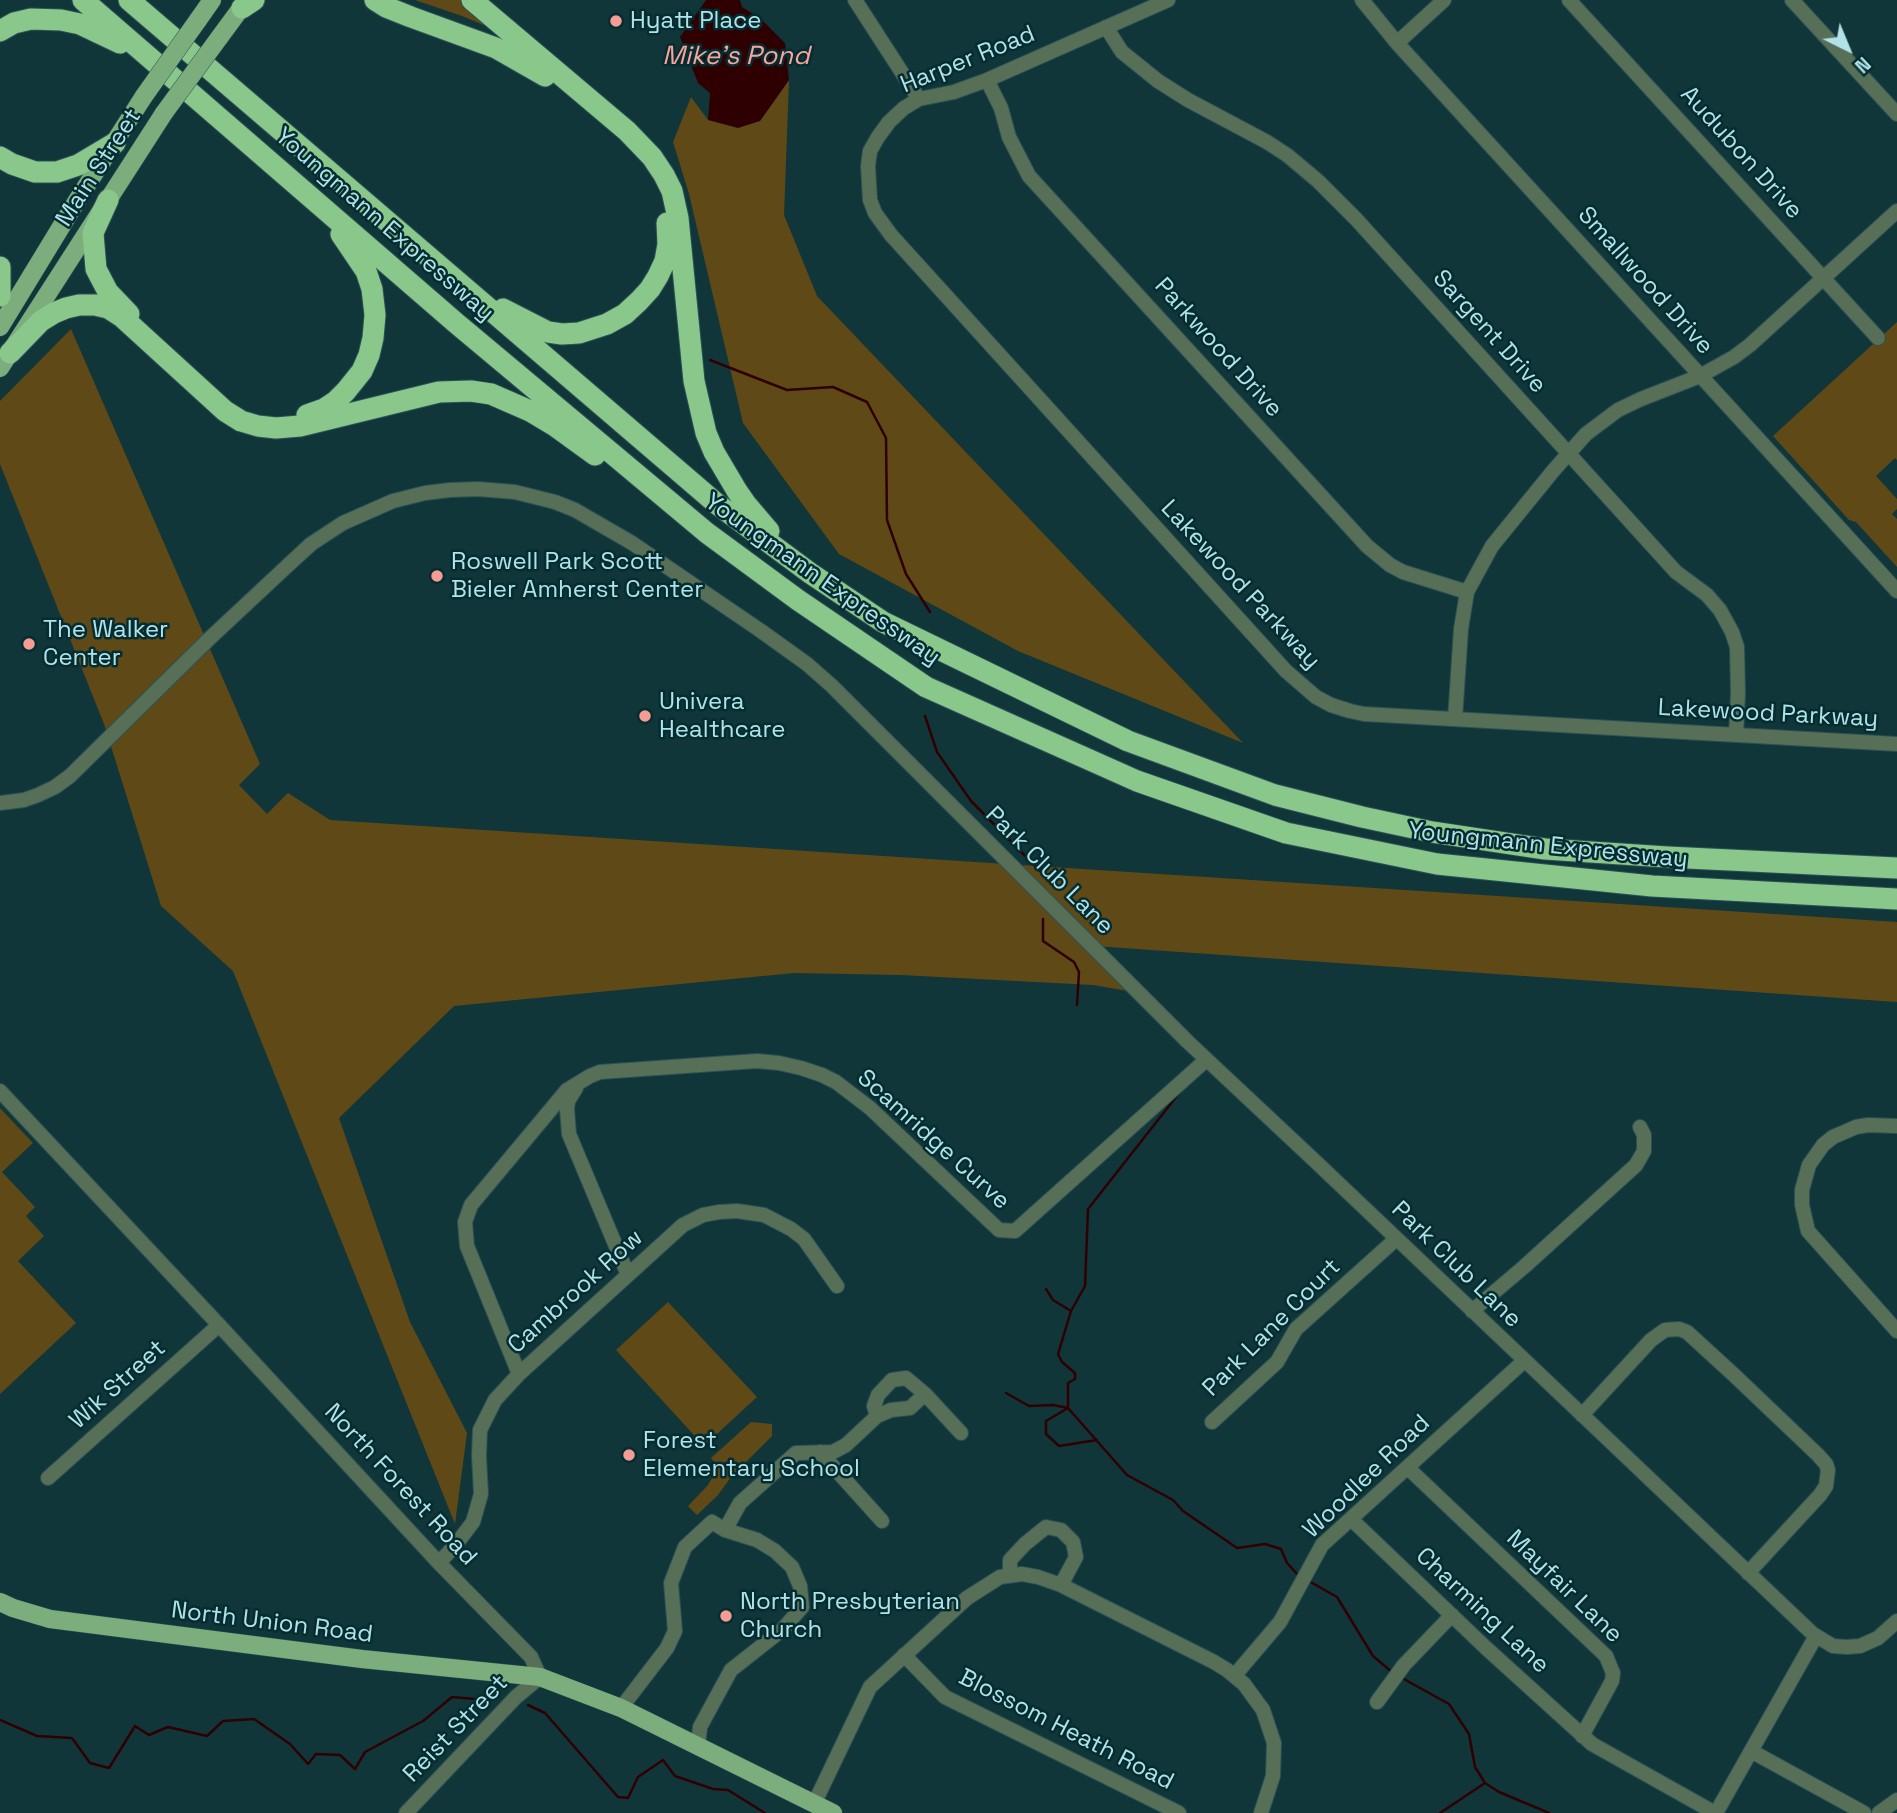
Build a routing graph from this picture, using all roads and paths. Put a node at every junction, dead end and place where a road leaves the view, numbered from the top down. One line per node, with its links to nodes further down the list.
1 (83, 0): 19 (highway, Youngmann Expressway)
2 (129, 0): 18 (highway, Youngmann Expressway)
3 (145, 0): 18 (highway)
4 (212, 0): 24 (main road, Main Street, bridge)
5 (375, 0): 32 (highway)
6 (393, 0): 20 (highway)
7 (471, 0): 20 (highway)
8 (855, 0): 22 (street)
9 (1168, 0): 15 (street, Harper Road)
10 (1362, 0): 17 (street, Smallwood Drive)
11 (1444, 0): 17 (street)
12 (1569, 0): 31 (street, Audubon Drive)
13 (1792, 0): 23 (street)
14 (247, 3): 27 (main road, Main Street, bridge)
15 (1106, 27): 21 (street, Harper Road); 38 (street, Sargent Drive)
16 (0, 32): 19 (highway)
17 (1397, 43): 37 (street, Smallwood Drive)
18 (185, 48): 32 (highway, Youngmann Expressway)
19 (147, 57): 28 (highway, Youngmann Expressway)
20 (560, 75): 40 (highway)
21 (987, 80): 22 (street, Harper Road); 42 (street, Parkwood Drive)
22 (919, 99): 26 (street, Harper Road)
23 (1897, 114)
24 (115, 143): 25 (highway); 34 (main road, Main Street)
25 (0, 157)
26 (868, 185): 43 (street, Lakewood Parkway)
27 (108, 200): 28 (highway); 36 (main road, Main Street)
28 (316, 202): 39 (highway, Youngmann Expressway)
29 (1897, 211): 31 (street)
30 (0, 267): 33 (highway)
31 (1824, 278): 35 (street, Audubon Drive); 37 (street)
32 (462, 286): 40 (highway, Youngmann Expressway)
33 (0, 296)
34 (0, 327)
35 (1878, 338)
36 (5, 360): 39 (highway)
37 (1700, 376): 38 (street); 41 (street, Smallwood Drive)
38 (1568, 453): 42 (street); 44 (street, Sargent Drive)
39 (707, 533): 48 (highway, Youngmann Expressway)
40 (810, 573): 47 (highway, Youngmann Expressway)
41 (1897, 591)
42 (1467, 592): 43 (street)
43 (1455, 719): 44 (street, Lakewood Parkway)
44 (1736, 735): 45 (street, Lakewood Parkway)
45 (1897, 744)
46 (0, 803): 49 (street, Park Club Lane)
47 (1897, 868)
48 (1897, 899)
49 (1206, 1059): 50 (street, Scamridge Curve); 56 (street, Park Club Lane)
50 (587, 1077): 52 (street, Scamridge Curve); 55 (street)
51 (0, 1091): 60 (street, North Forest Road)
52 (537, 1125): 55 (street); 63 (street, Scamridge Curve)
53 (1897, 1126): 61 (street)
54 (1640, 1127): 59 (street)
55 (569, 1135): 57 (street)
56 (1396, 1239): 59 (street, Park Club Lane); 67 (street, Park Lane Court)
57 (628, 1275): 58 (street, Cambrook Row); 63 (street, Cambrook Row)
58 (837, 1286)
59 (1472, 1311): 62 (street, Park Club Lane)
60 (219, 1325): 71 (street, Wik Street); 75 (street, North Forest Road)
61 (1897, 1331)
62 (1524, 1361): 65 (street, Park Club Lane); 70 (street, Woodlee Road)
63 (519, 1374): 75 (street, Cambrook Row)
64 (925, 1394): 66 (street); 66 (street); 68 (street)
65 (1582, 1415): 76 (street, Park Club Lane); 76 (street)
66 (877, 1416): 69 (street)
67 (1212, 1422)
68 (961, 1433)
69 (820, 1452): 73 (street); 74 (street)
70 (1408, 1468): 72 (street, Woodlee Road); 88 (street, Mayfair Lane)
71 (48, 1478)
72 (1351, 1519): 80 (street, Charming Lane); 84 (street, Woodlee Road)
73 (882, 1521)
74 (725, 1530): 87 (street); 89 (street)
75 (439, 1563): 85 (street, North Forest Road)
76 (1748, 1573): 82 (street, Park Club Lane)
77 (1010, 1574): 78 (street); 78 (street); 83 (street)
78 (1061, 1585): 84 (street)
79 (0, 1602): 85 (main road, North Union Road)
80 (1452, 1615): 86 (street); 88 (street, Charming Lane)
81 (1897, 1621): 82 (street)
82 (1816, 1636): 90 (street)
83 (904, 1655): 92 (street); 95 (street, Blossom Heath Road)
84 (1235, 1675): 96 (street)
85 (540, 1678): 87 (main road); 93 (street, Reist Street)
86 (1377, 1702)
87 (621, 1708): 89 (main road)
88 (1582, 1736): 97 (street)
89 (698, 1746): 92 (main road)
90 (1751, 1751): 97 (street); 98 (street)
91 (1897, 1800): 99 (street)
92 (814, 1804): 94 (main road)
93 (406, 1813)
94 (833, 1813)
95 (1179, 1813)
96 (1261, 1813)
97 (1716, 1813)
98 (1864, 1813)
99 (1879, 1813)

